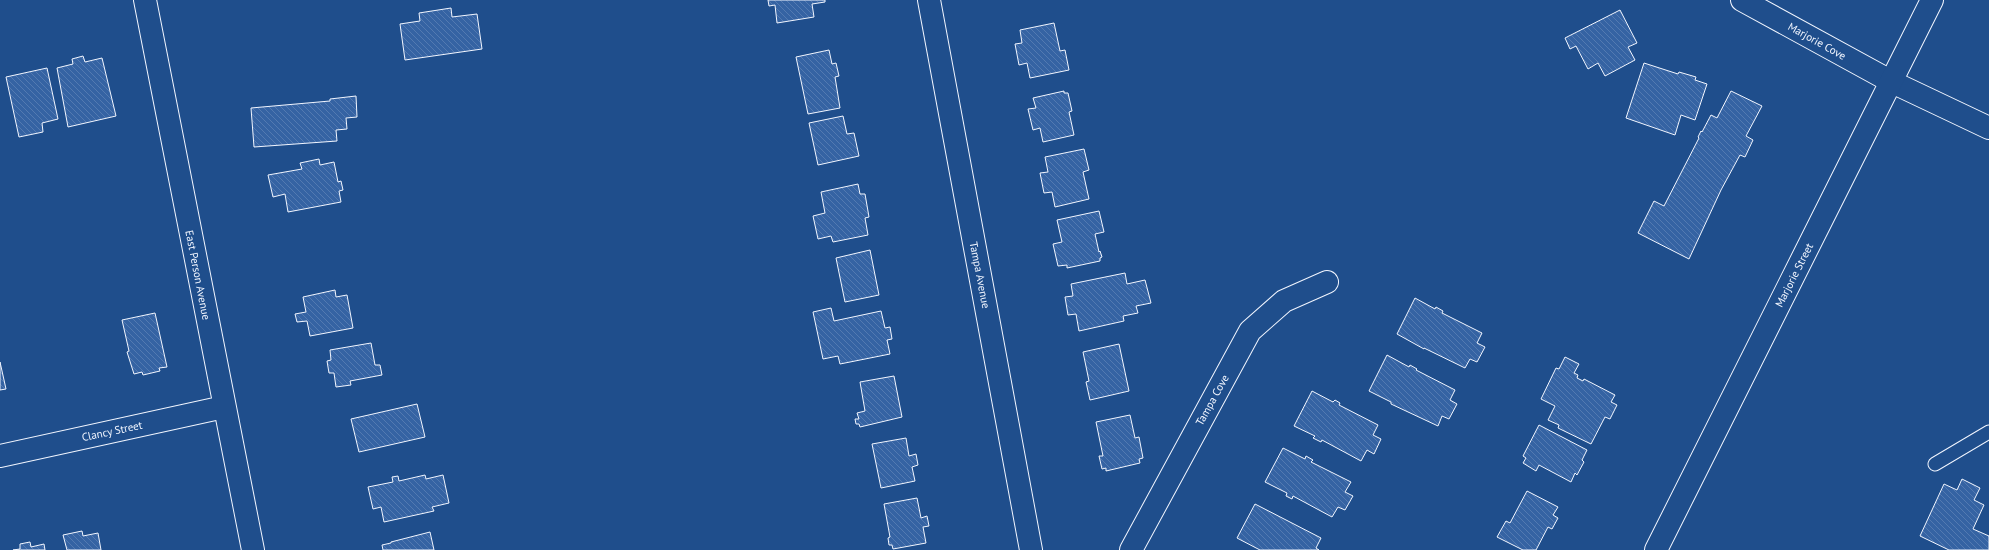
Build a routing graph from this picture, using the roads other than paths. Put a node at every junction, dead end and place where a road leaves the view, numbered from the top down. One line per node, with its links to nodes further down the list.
1 (145, 0): 8 (street, East Person Avenue)
2 (929, 0): 13 (street, Tampa Avenue)
3 (1742, 0): 5 (street, Marjorie Cove)
4 (1932, 0): 5 (street, Marjorie Street)
5 (1892, 82): 6 (street, Marjorie Cove); 15 (street, Marjorie Street)
6 (1989, 128)
7 (1327, 282): 14 (street, Tampa Cove)
8 (224, 407): 10 (street, Clancy Street); 12 (street, East Person Avenue)
9 (1989, 432): 11 (lane)
10 (0, 456)
11 (1935, 464)
12 (253, 550)
13 (1031, 550)
14 (1130, 550)
15 (1656, 550)

